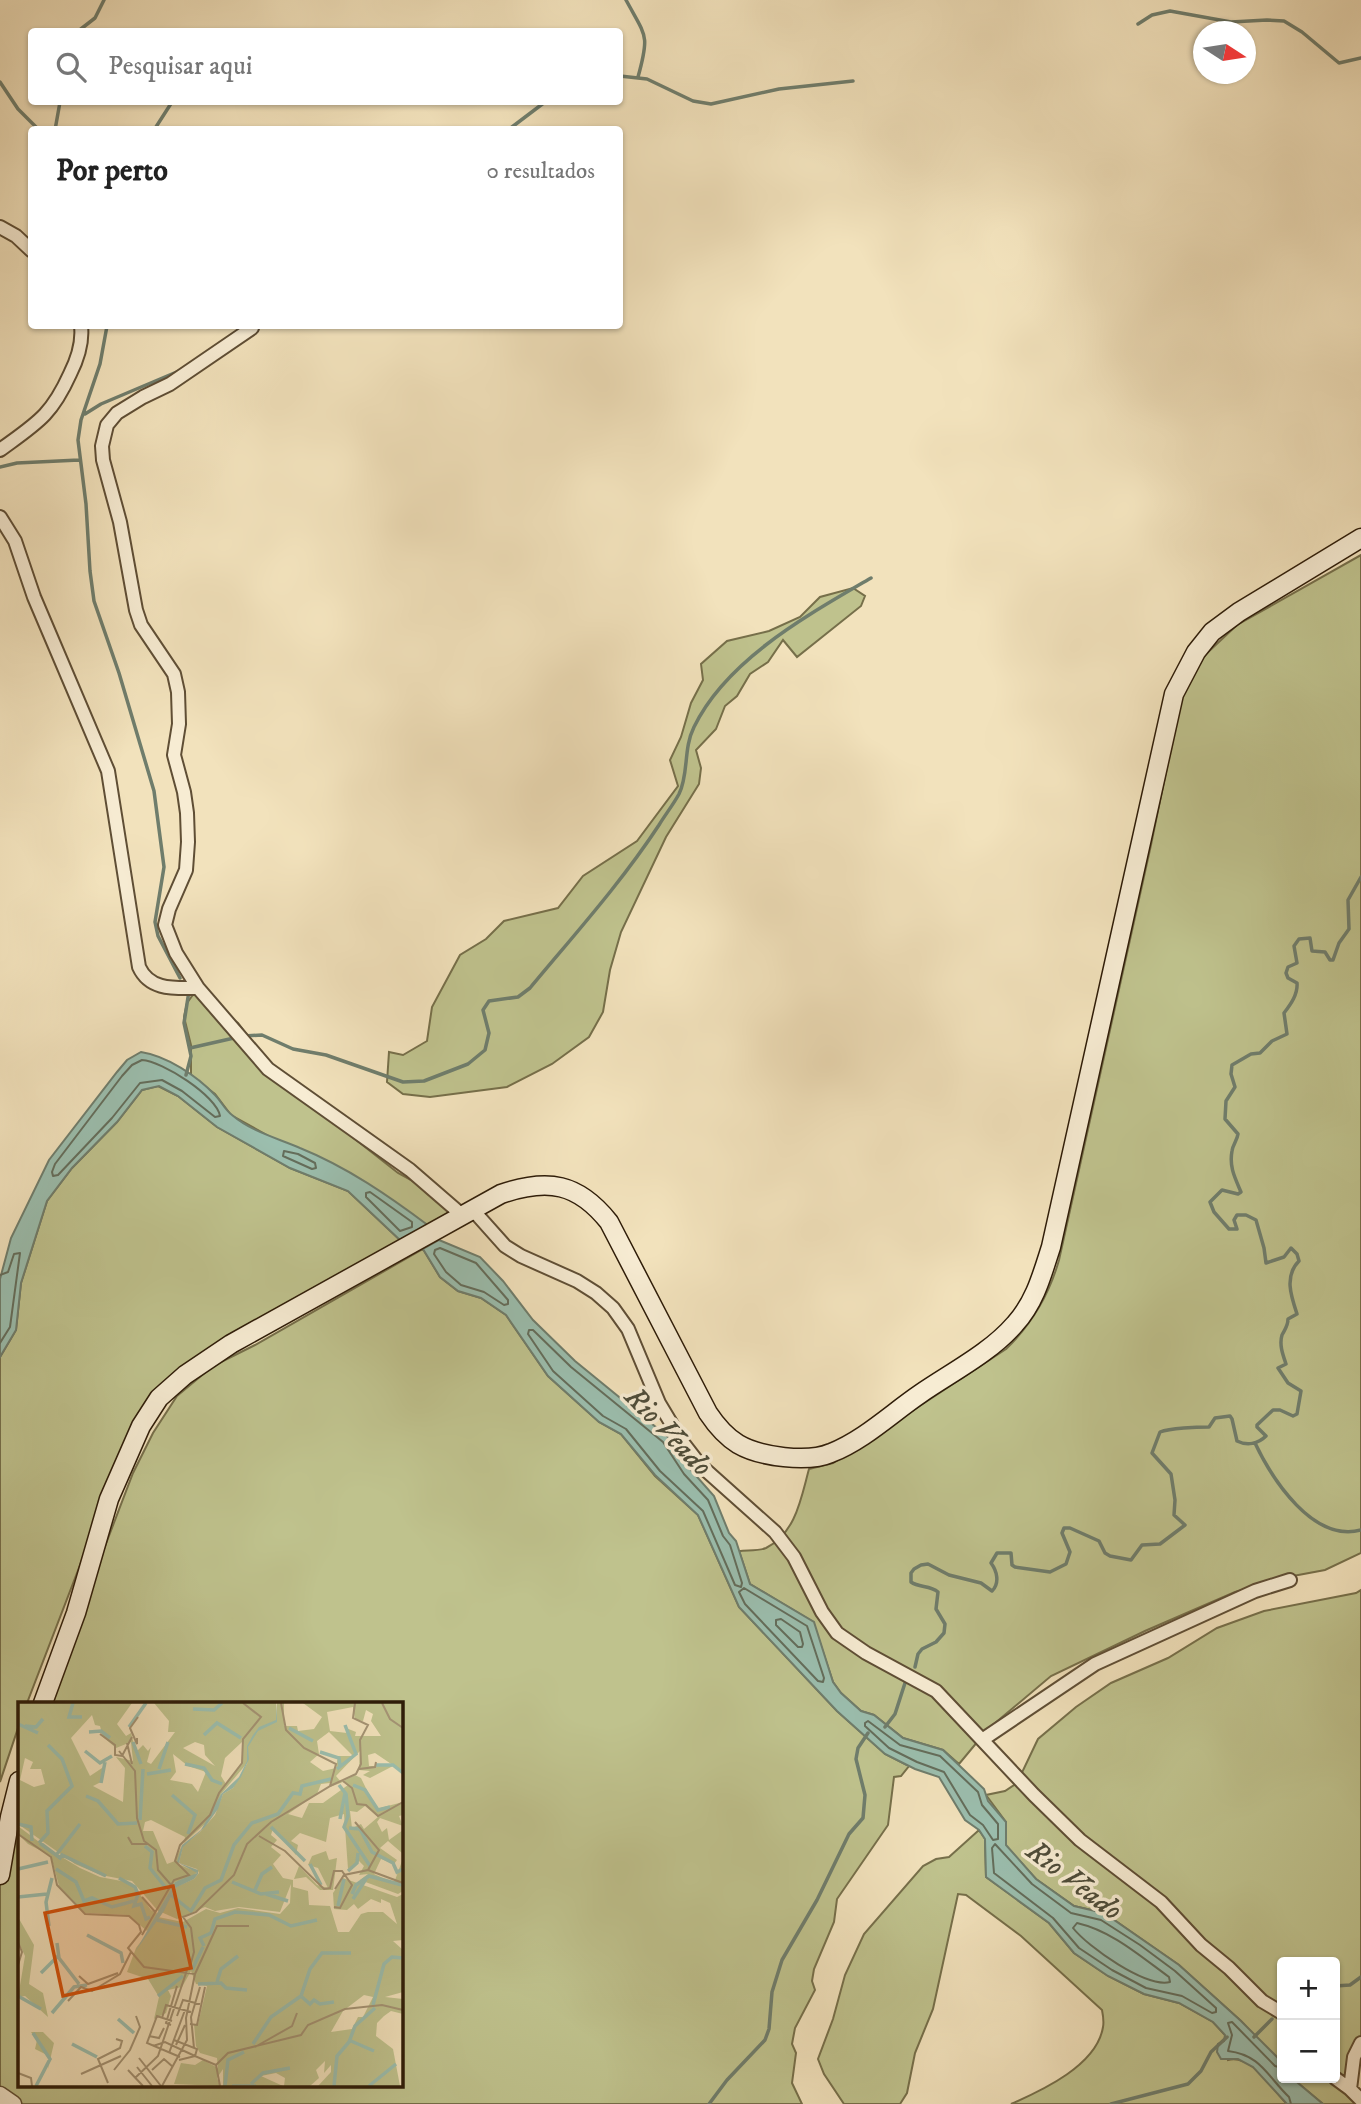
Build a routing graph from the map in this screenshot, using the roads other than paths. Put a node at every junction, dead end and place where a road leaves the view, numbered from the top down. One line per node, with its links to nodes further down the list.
1 (0, 227): 2 (street)
2 (28, 247)
3 (81, 329): 5 (street)
4 (251, 329): 8 (street)
5 (0, 450)
6 (0, 517): 8 (street)
7 (1361, 538): 9 (main road)
8 (198, 988): 9 (street)
9 (467, 1212): 11 (main road); 12 (street)
10 (1290, 1580): 12 (street)
11 (43, 1702)
12 (982, 1740): 15 (street)
13 (18, 1785): 14 (main road)
14 (0, 1875)
15 (1277, 2010)
16 (1361, 2043): 18 (street)
17 (1340, 2082): 18 (street)
18 (1350, 2089): 20 (street)
19 (0, 2095): 21 (street)
20 (1361, 2100)
21 (13, 2104)

